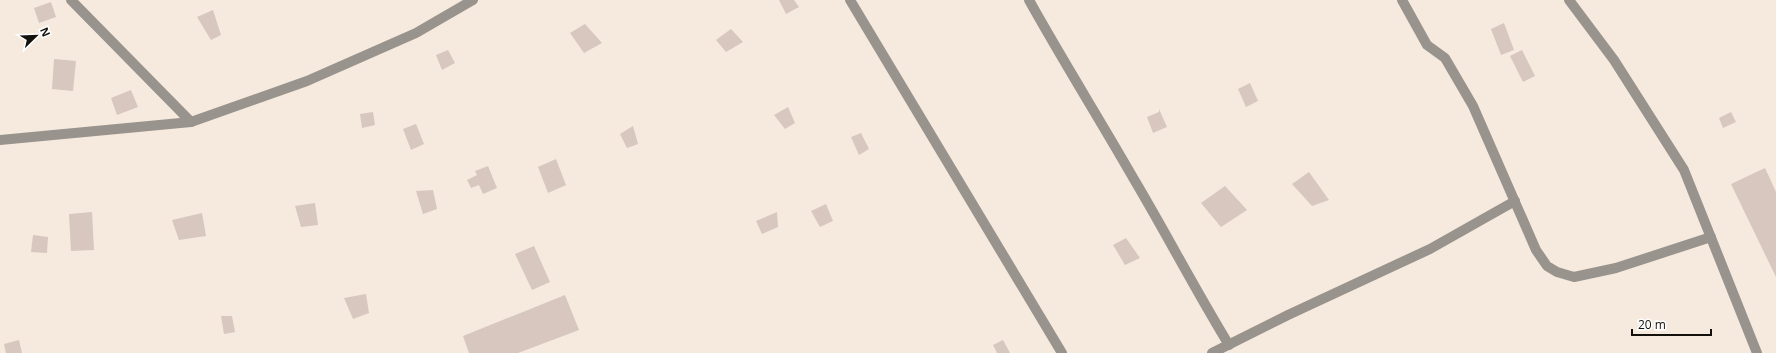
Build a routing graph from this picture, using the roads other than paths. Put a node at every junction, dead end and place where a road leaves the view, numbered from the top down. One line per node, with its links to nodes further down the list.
1 (71, 0): 7 (street)
2 (473, 0): 7 (street)
3 (850, 0): 12 (street)
4 (1029, 0): 11 (street)
5 (1402, 0): 9 (street)
6 (1569, 0): 10 (street)
7 (191, 122): 8 (street)
8 (0, 140)
9 (1515, 201): 10 (street); 11 (street)
10 (1710, 238): 14 (street)
11 (1229, 345): 13 (street)
12 (1062, 353)
13 (1212, 353)
14 (1757, 353)

